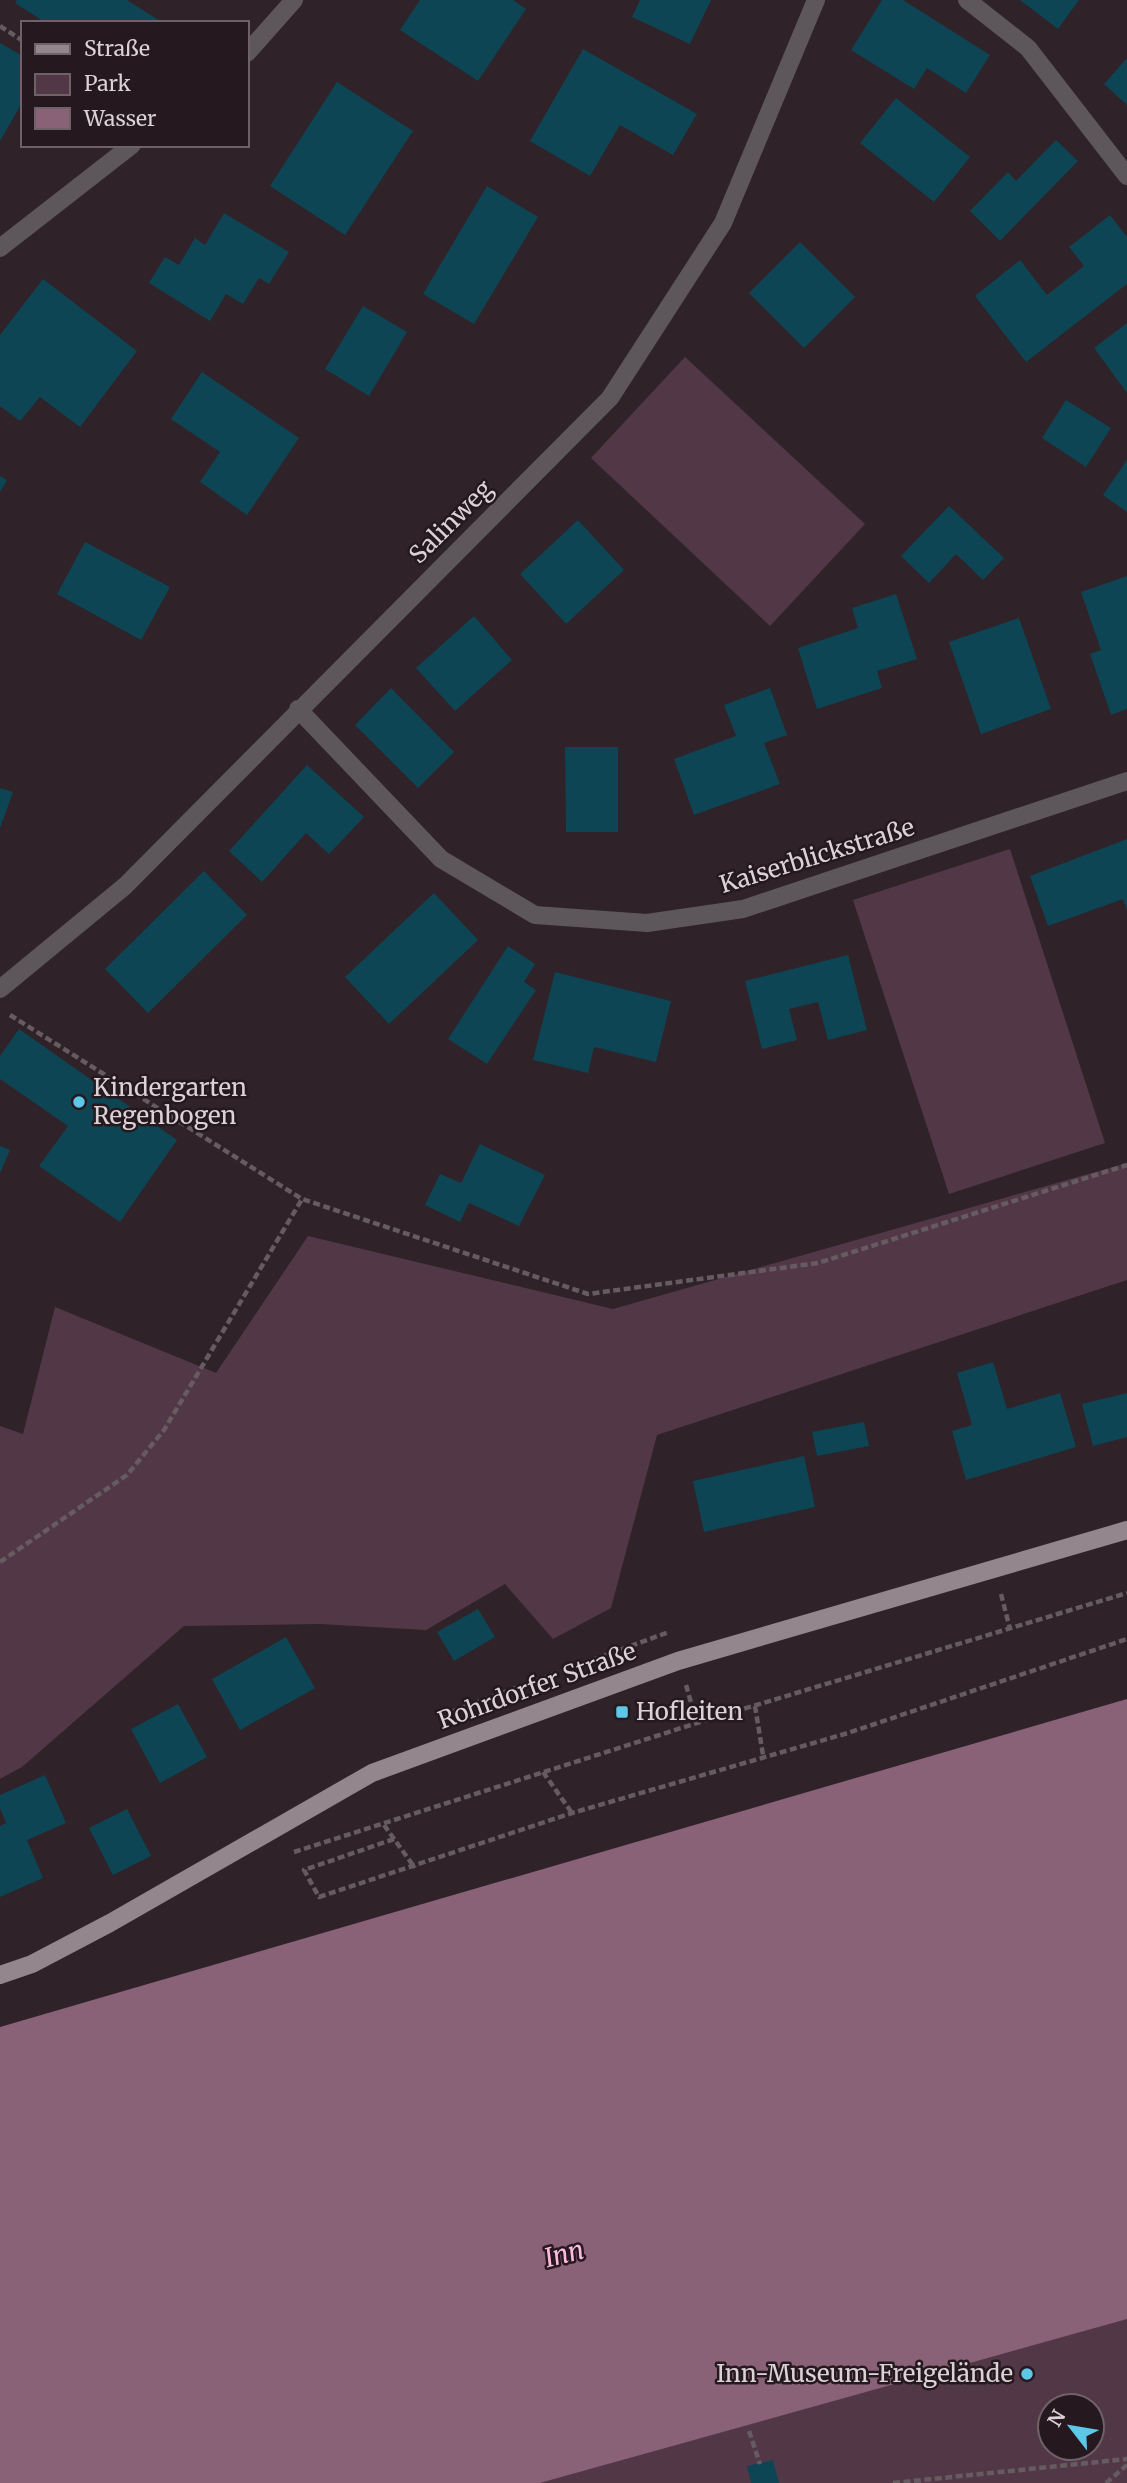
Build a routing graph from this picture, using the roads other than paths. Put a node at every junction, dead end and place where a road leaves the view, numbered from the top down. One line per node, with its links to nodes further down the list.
1 (294, 0): 4 (street)
2 (816, 0): 8 (street, Salinweg)
3 (967, 0): 6 (street)
4 (248, 52)
5 (129, 147): 7 (street)
6 (1127, 176)
7 (0, 247)
8 (298, 709): 9 (street, Kaiserblickstraße); 10 (street, Salinweg)
9 (1127, 781)
10 (0, 989)
11 (1127, 1530): 12 (main road, Rohrdorfer Straße)
12 (0, 1975)

